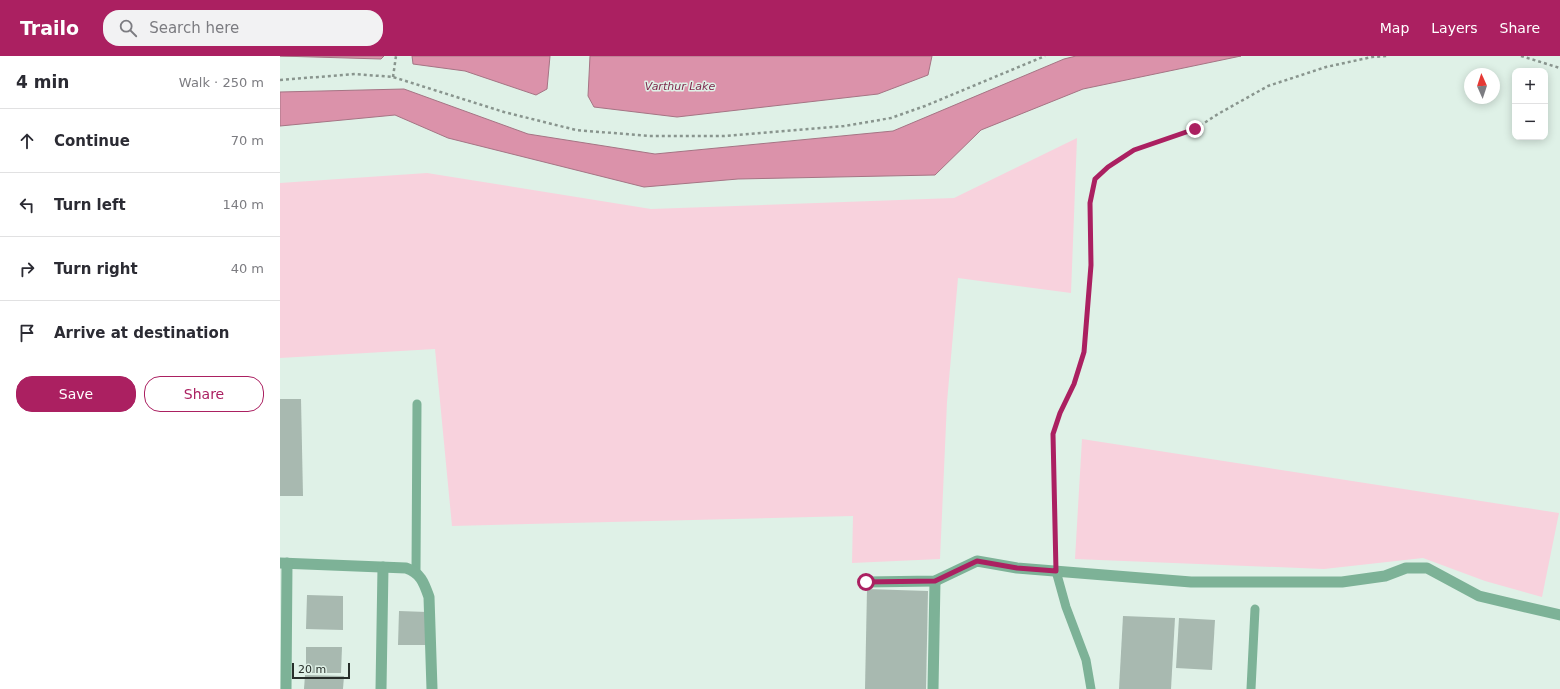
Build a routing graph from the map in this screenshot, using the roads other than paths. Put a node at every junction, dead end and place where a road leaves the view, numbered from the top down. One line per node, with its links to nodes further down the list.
1 (417, 404): 4 (lane)
2 (283, 563): 3 (street); 10 (street)
3 (383, 567): 4 (street); 11 (street)
4 (416, 571): 12 (street)
5 (1056, 571): 6 (street); 9 (street); 14 (lane)
6 (935, 581): 7 (street); 13 (street)
7 (866, 582)
8 (1255, 609): 15 (lane)
9 (1560, 615)
10 (286, 689)
11 (381, 689)
12 (432, 689)
13 (933, 689)
14 (1091, 689)
15 (1251, 689)

